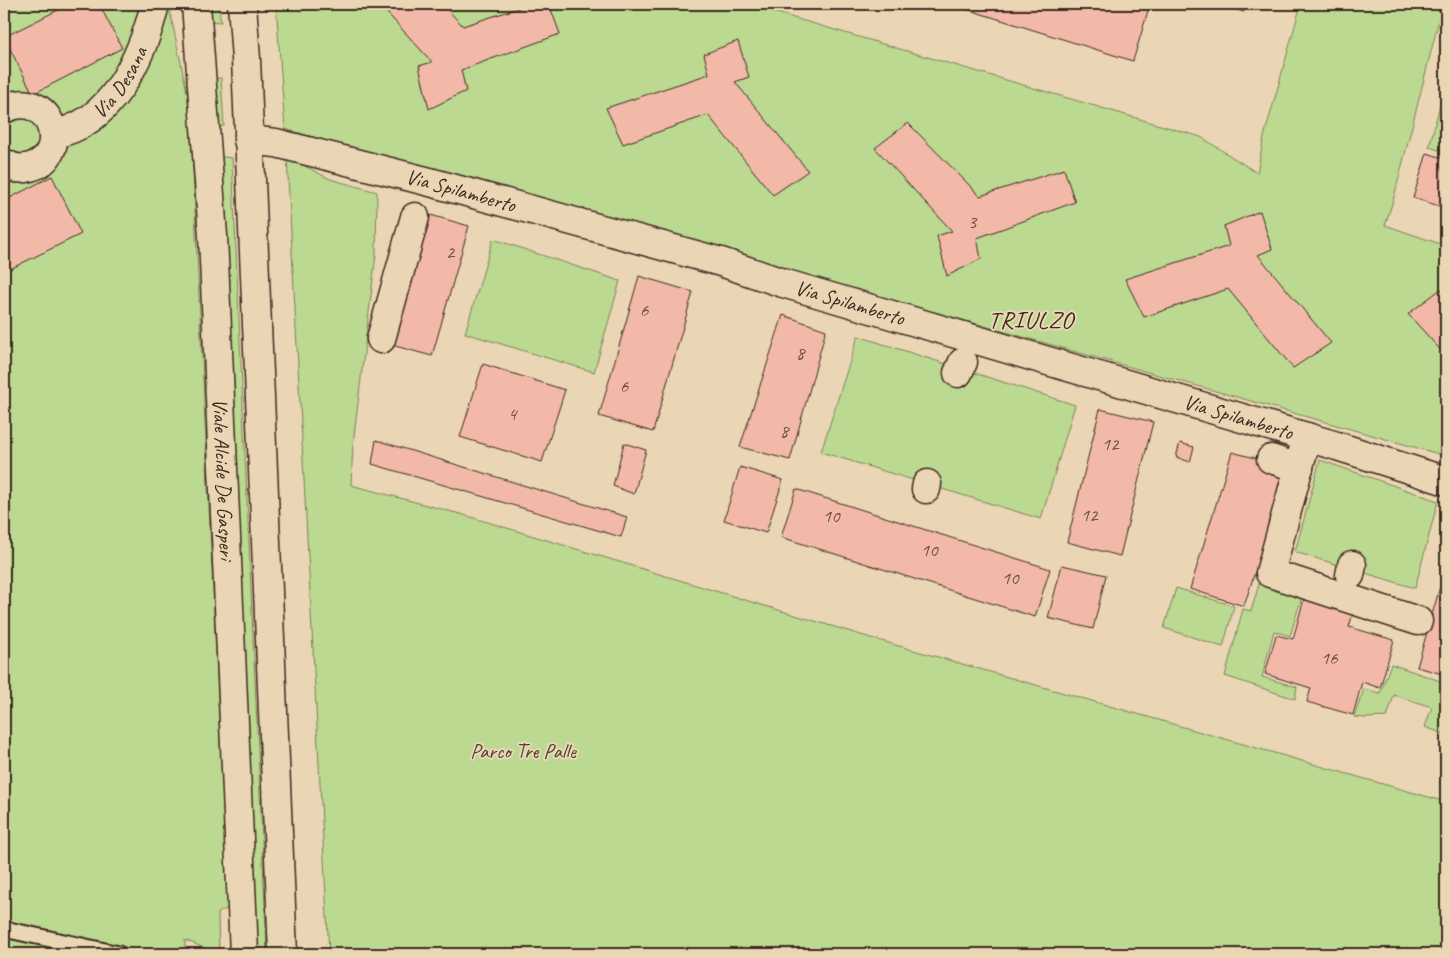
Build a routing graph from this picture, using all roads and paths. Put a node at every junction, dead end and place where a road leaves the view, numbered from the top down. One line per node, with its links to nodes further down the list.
1 (156, 4): 5 (street, Via Desana)
2 (196, 4): 7 (street, Viale Alcide De Gasperi)
3 (242, 4): 6 (street, Viale Alcide De Gasperi)
4 (4, 109): 5 (street)
5 (54, 134): 8 (street)
6 (248, 140): 7 (street, Via Spilamberto); 11 (street, Via Spilamberto); 19 (street, Viale Alcide De Gasperi)
7 (206, 142): 18 (street, Viale Alcide De Gasperi)
8 (4, 164)
9 (415, 217): 10 (street)
10 (381, 339)
11 (1307, 438): 13 (street); 14 (street, Via Spilamberto)
12 (1271, 459): 13 (street)
13 (1299, 468): 15 (street)
14 (1446, 481)
15 (1418, 621)
16 (4, 929): 17 (lane)
17 (119, 954)
18 (244, 954)
19 (282, 954)

